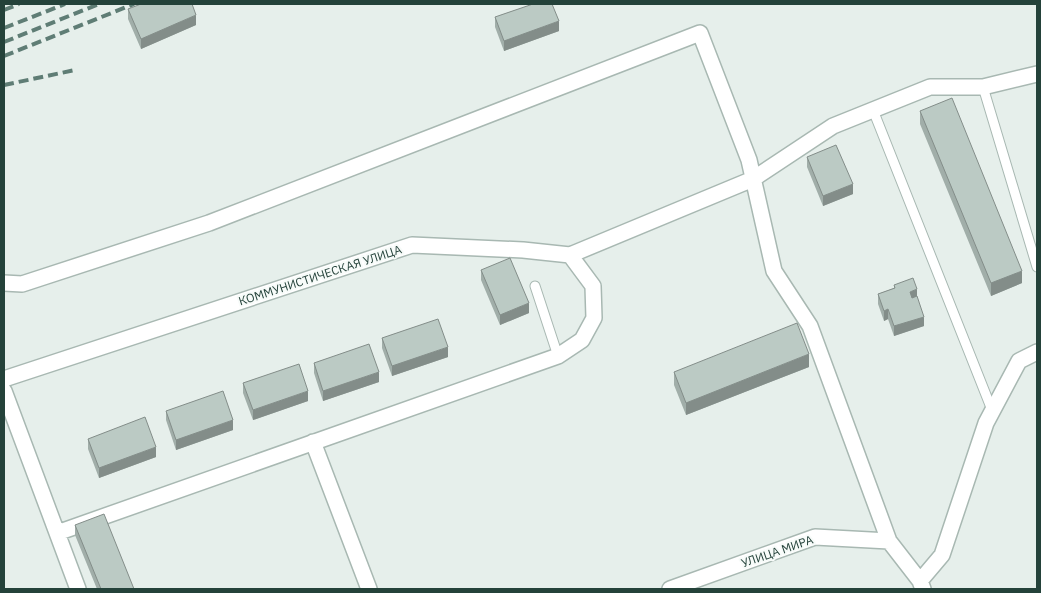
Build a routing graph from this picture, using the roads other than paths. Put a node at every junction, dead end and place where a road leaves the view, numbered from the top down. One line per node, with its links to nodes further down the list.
1 (1037, 74): 2 (street, КОММУНИСТИЧЕСКАЯ УЛИЦА)
2 (983, 87): 3 (street, КОММУНИСТИЧЕСКАЯ УЛИЦА); 6 (lane)
3 (873, 110): 4 (street, КОММУНИСТИЧЕСКАЯ УЛИЦА); 13 (lane)
4 (753, 179): 5 (street, КОММУНИСТИЧЕСКАЯ УЛИЦА); 7 (street); 16 (street)
5 (570, 255): 10 (street); 11 (street, КОММУНИСТИЧЕСКАЯ УЛИЦА)
6 (1037, 267)
7 (4, 283)
8 (535, 286): 10 (lane)
9 (1037, 352): 17 (street)
10 (558, 356): 14 (street)
11 (4, 379)
12 (4, 391): 15 (street)
13 (990, 405)
14 (313, 442): 15 (street); 19 (street)
15 (57, 533): 18 (street)
16 (889, 541): 17 (street); 20 (street, УЛИЦА МИРА)
17 (922, 585)
18 (78, 589)
19 (369, 589)
20 (670, 589)

